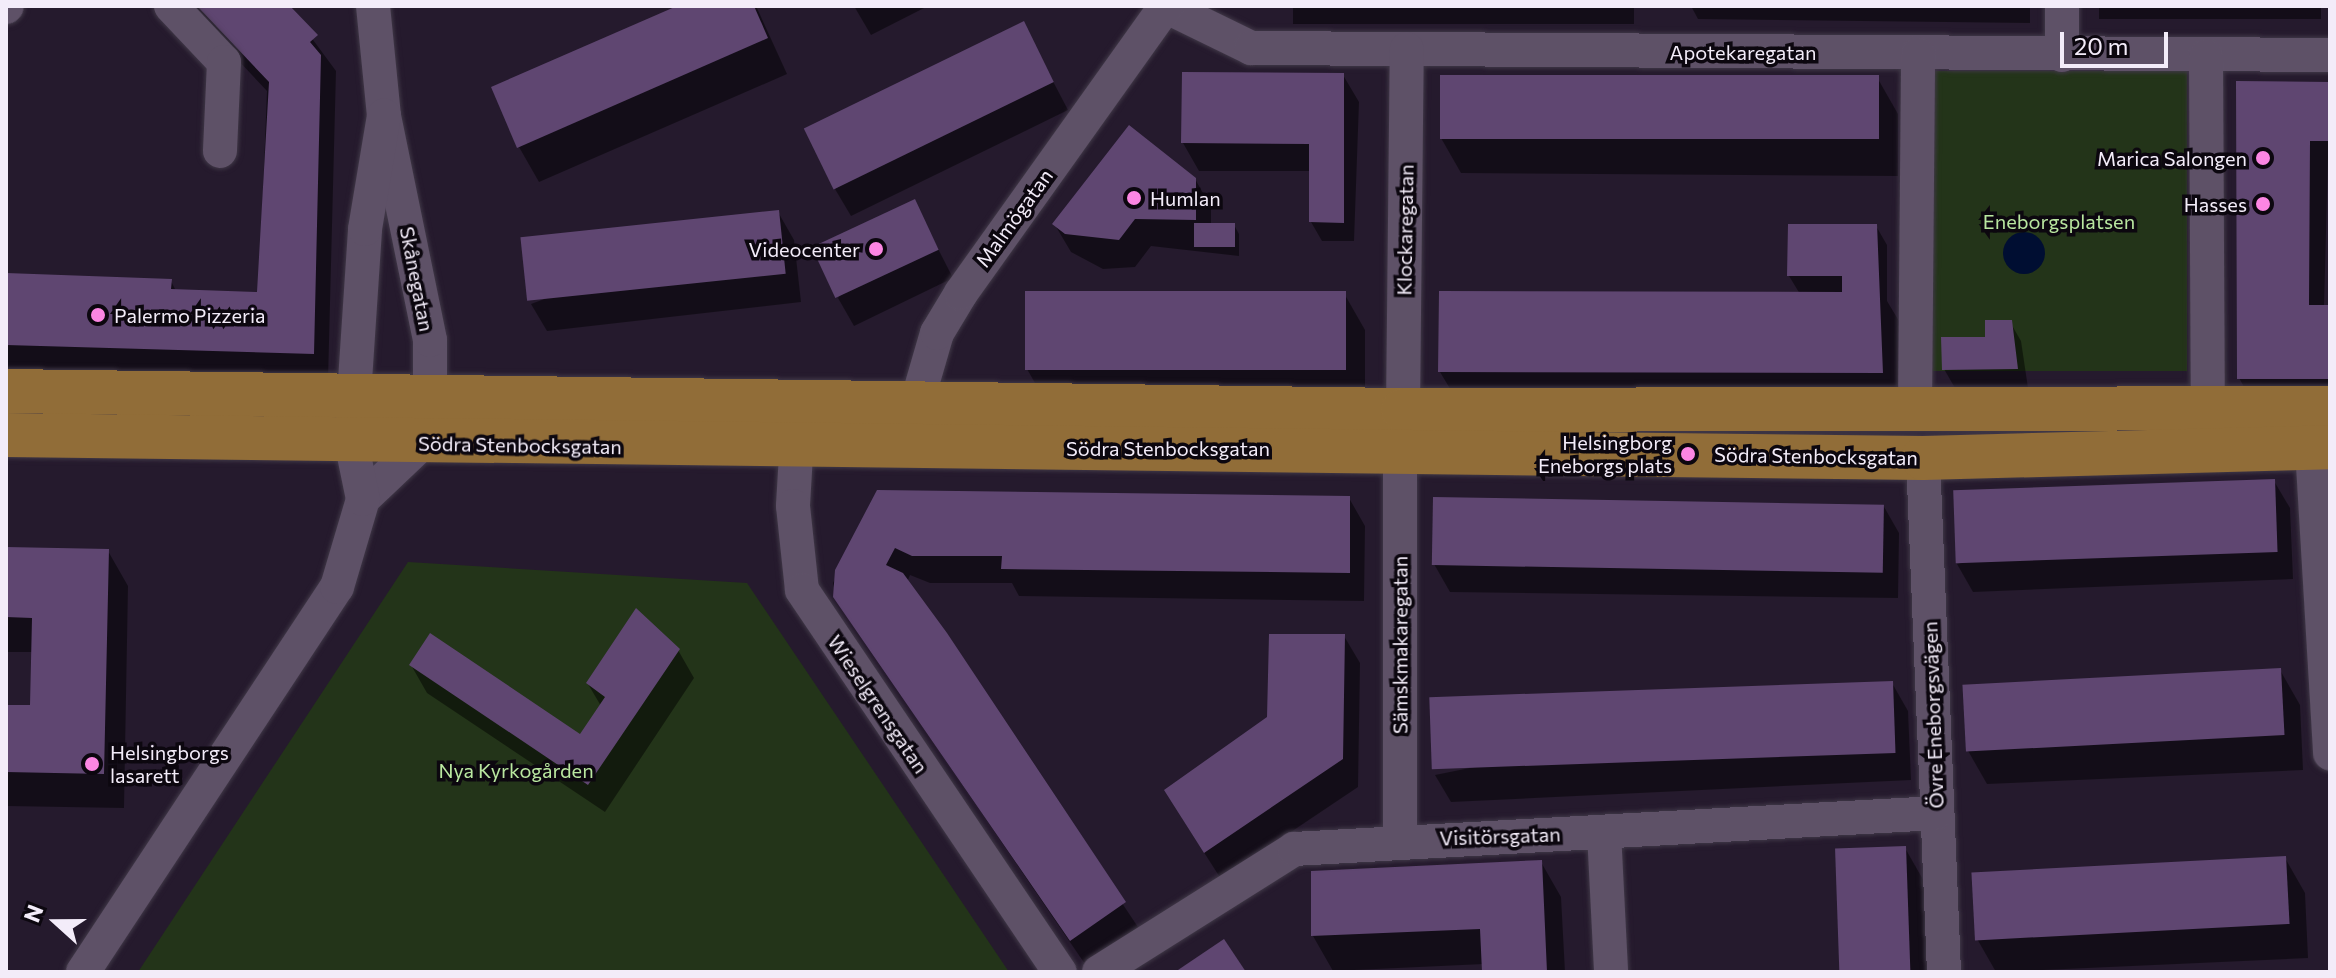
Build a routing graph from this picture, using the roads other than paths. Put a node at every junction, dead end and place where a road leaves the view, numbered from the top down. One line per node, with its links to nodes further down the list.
1 (171, 6): 11 (street)
2 (373, 6): 10 (street, Skånegatan)
3 (1166, 6): 5 (street, Apotekaregatan); 15 (street, Malmögatan)
4 (2062, 6): 7 (street)
5 (1407, 49): 6 (street, Apotekaregatan); 20 (street, Klockaregatan)
6 (1918, 54): 7 (street, Apotekaregatan); 18 (street)
7 (2062, 55): 9 (street, Apotekaregatan)
8 (2330, 55): 9 (street, Apotekaregatan)
9 (2206, 56): 16 (street)
10 (384, 116): 13 (street, Skånegatan); 19 (street, Skånegatan)
11 (220, 151)
12 (6, 391): 19 (main road, Södra Stenbocksgatan)
13 (430, 400): 14 (main road, Södra Stenbocksgatan); 19 (main road, Södra Stenbocksgatan); 22 (street, Skånegatan)
14 (799, 405): 15 (main road, Södra Stenbocksgatan); 24 (street, Wieselgrensgatan)
15 (913, 405): 20 (main road, Södra Stenbocksgatan); 25 (street, Malmögatan)
16 (2208, 408): 17 (main road, Södra Stenbocksgatan); 18 (main road, Södra Stenbocksgatan); 26 (street)
17 (2330, 408)
18 (1915, 409): 20 (main road, Södra Stenbocksgatan)
19 (353, 420): 21 (main road, Södra Stenbocksgatan); 22 (main road, Södra Stenbocksgatan); 28 (street, Skånegatan)
20 (1402, 430): 25 (main road, Södra Stenbocksgatan); 27 (main road, Södra Stenbocksgatan); 32 (street, Sämskmakaregatan)
21 (6, 435)
22 (421, 444): 24 (main road, Södra Stenbocksgatan); 28 (street)
23 (2321, 447): 26 (main road, Södra Stenbocksgatan); 29 (street)
24 (797, 449): 25 (main road, Södra Stenbocksgatan); 34 (street, Wieselgrensgatan)
25 (907, 450)
26 (2208, 452): 27 (main road, Södra Stenbocksgatan)
27 (1923, 458): 30 (street, Övre Eneborgsvägen)
28 (363, 499): 33 (street)
29 (2330, 753)
30 (1936, 813): 31 (street, Visitörsgatan); 37 (street, Övre Eneborgsvägen)
31 (1604, 832): 32 (street, Visitörsgatan); 36 (street)
32 (1400, 841): 35 (street, Visitörsgatan)
33 (83, 972)
34 (1060, 972)
35 (1099, 972)
36 (1611, 972)
37 (1944, 972)

